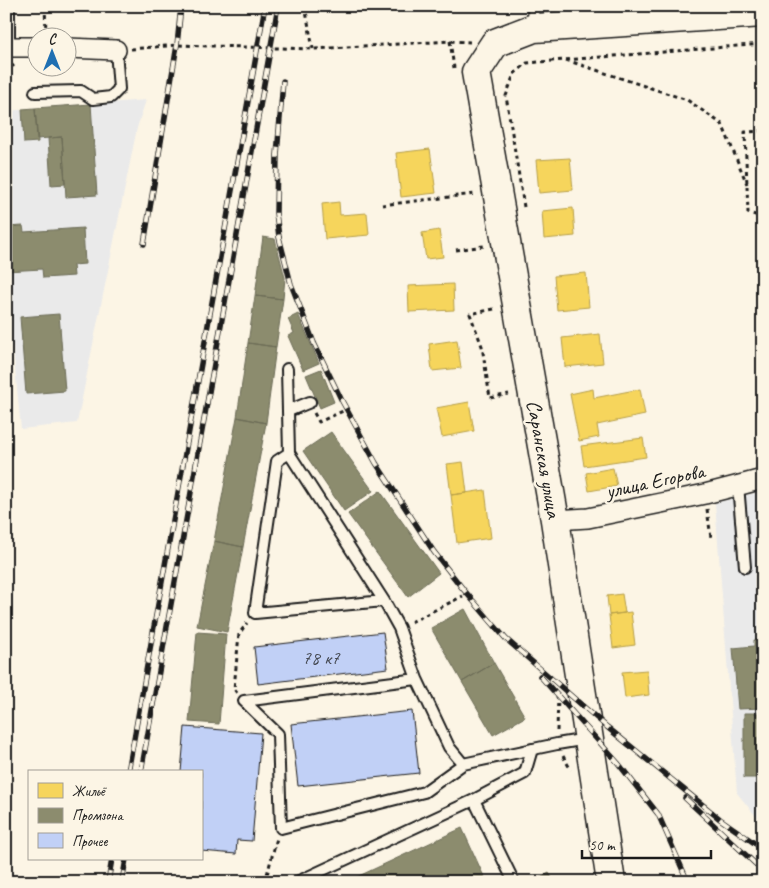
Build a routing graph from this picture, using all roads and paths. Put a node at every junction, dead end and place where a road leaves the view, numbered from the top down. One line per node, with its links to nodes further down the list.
1 (10, 6): 9 (lane)
2 (45, 6): 6 (path)
3 (305, 6): 12 (path)
4 (760, 11): 5 (main road)
5 (533, 17): 7 (main road)
6 (46, 28)
7 (495, 43): 12 (path); 34 (main road, Саранская улица)
8 (763, 44): 14 (path)
9 (8, 47): 10 (street)
10 (28, 47)
11 (78, 48): 13 (street)
12 (313, 49): 13 (path)
13 (116, 50): 15 (lane)
14 (563, 59): 17 (path); 20 (path)
15 (34, 92)
16 (763, 131): 17 (path)
17 (747, 184): 21 (path)
18 (475, 194): 19 (path)
19 (382, 205)
20 (525, 215)
21 (763, 217)
22 (484, 246): 23 (path)
23 (456, 250)
24 (494, 309): 26 (path)
25 (287, 369): 28 (lane)
26 (509, 394)
27 (310, 402): 28 (lane); 29 (path)
28 (288, 411): 30 (lane)
29 (343, 411)
30 (289, 453): 38 (lane); 39 (lane)
31 (763, 479): 32 (street, улица Егорова)
32 (738, 485): 33 (street, улица Егорова); 36 (lane)
33 (705, 494): 34 (street, улица Егорова); 35 (path)
34 (555, 520): 43 (main road, Саранская улица)
35 (711, 538)
36 (745, 567)
37 (463, 596): 40 (path)
38 (384, 601): 39 (lane); 40 (lane)
39 (255, 612): 42 (path)
40 (399, 628): 41 (lane)
41 (417, 679): 42 (lane); 45 (lane)
42 (244, 701): 47 (lane)
43 (589, 739): 44 (lane); 51 (main road, Саранская улица)
44 (532, 749): 45 (lane); 46 (lane)
45 (463, 764): 47 (lane)
46 (474, 800): 49 (lane); 50 (lane)
47 (280, 828): 48 (path)
48 (265, 882)
49 (297, 882)
50 (514, 882)
51 (611, 882)

